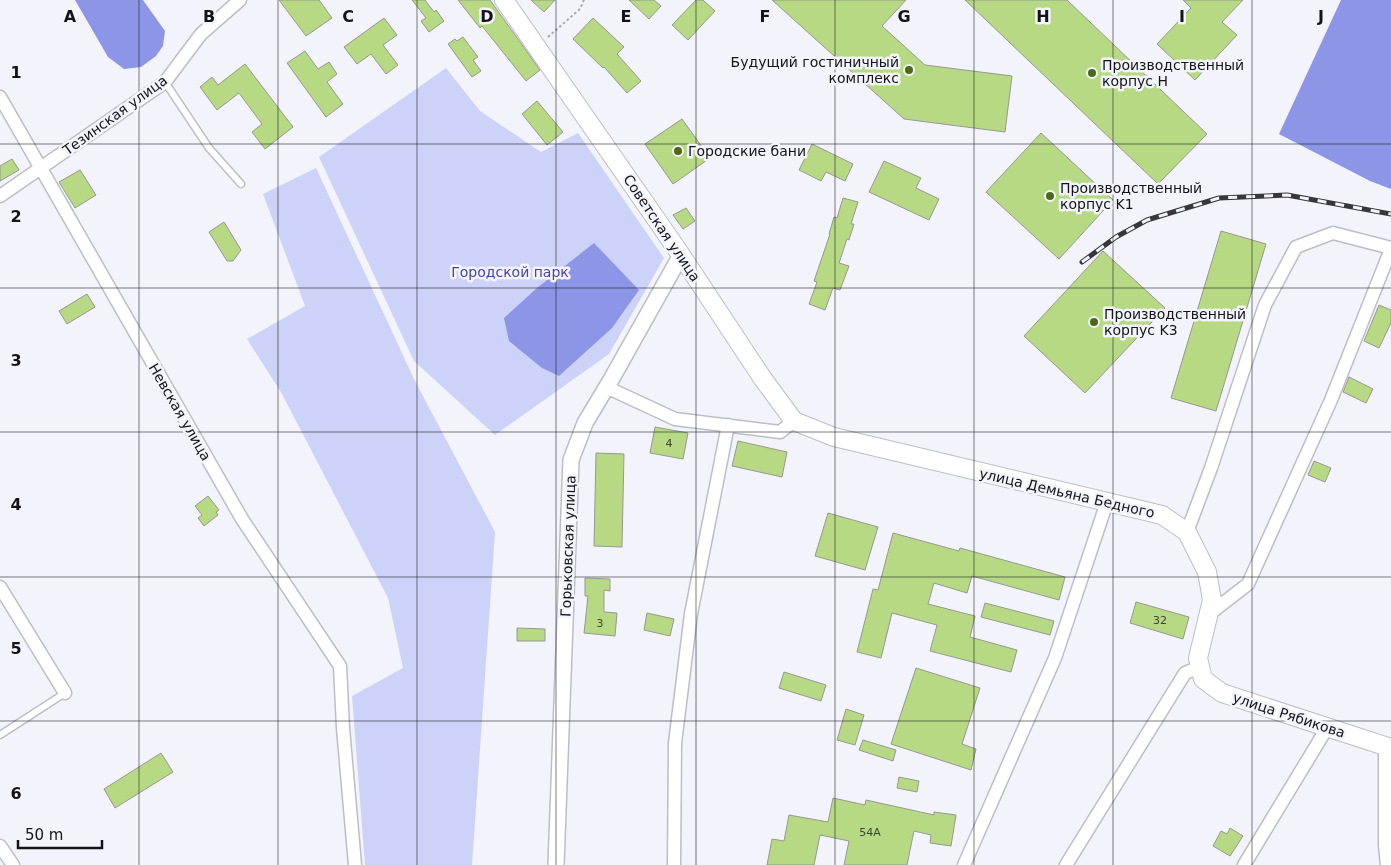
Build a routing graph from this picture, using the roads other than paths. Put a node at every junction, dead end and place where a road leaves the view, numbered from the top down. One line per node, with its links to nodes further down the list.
1 (240, 0): 3 (street, Тезинская улица)
2 (504, 0): 9 (main road, Советская улица)
3 (165, 82): 5 (street, Тезинская улица); 6 (lane)
4 (0, 97): 5 (street, Невская улица)
5 (41, 168): 7 (street, Тезинская улица); 24 (street, Невская улица)
6 (241, 184)
7 (0, 196)
8 (1391, 249): 14 (street); 16 (street)
9 (681, 255): 10 (street, Горьковская улица); 11 (main road, Советская улица)
10 (606, 387): 12 (street); 25 (street, Горьковская улица)
11 (794, 421): 12 (street); 13 (main road, улица Демьяна Бедного)
12 (728, 425): 26 (street)
13 (1107, 502): 14 (main road, улица Демьяна Бедного); 27 (street)
14 (1187, 532): 16 (main road, улица Демьяна Бедного)
15 (0, 587): 18 (street)
16 (1208, 616): 17 (main road, улица Демьяна Бедного)
17 (1200, 667): 19 (main road, улица Рябикова); 28 (street)
18 (65, 693): 20 (lane)
19 (1327, 728): 21 (main road, улица Рябикова); 29 (street)
20 (0, 735)
21 (1388, 748): 30 (street)
22 (0, 846): 23 (street)
23 (13, 865)
24 (355, 865)
25 (556, 865)
26 (674, 865)
27 (964, 865)
28 (1066, 865)
29 (1244, 865)
30 (1387, 865)

